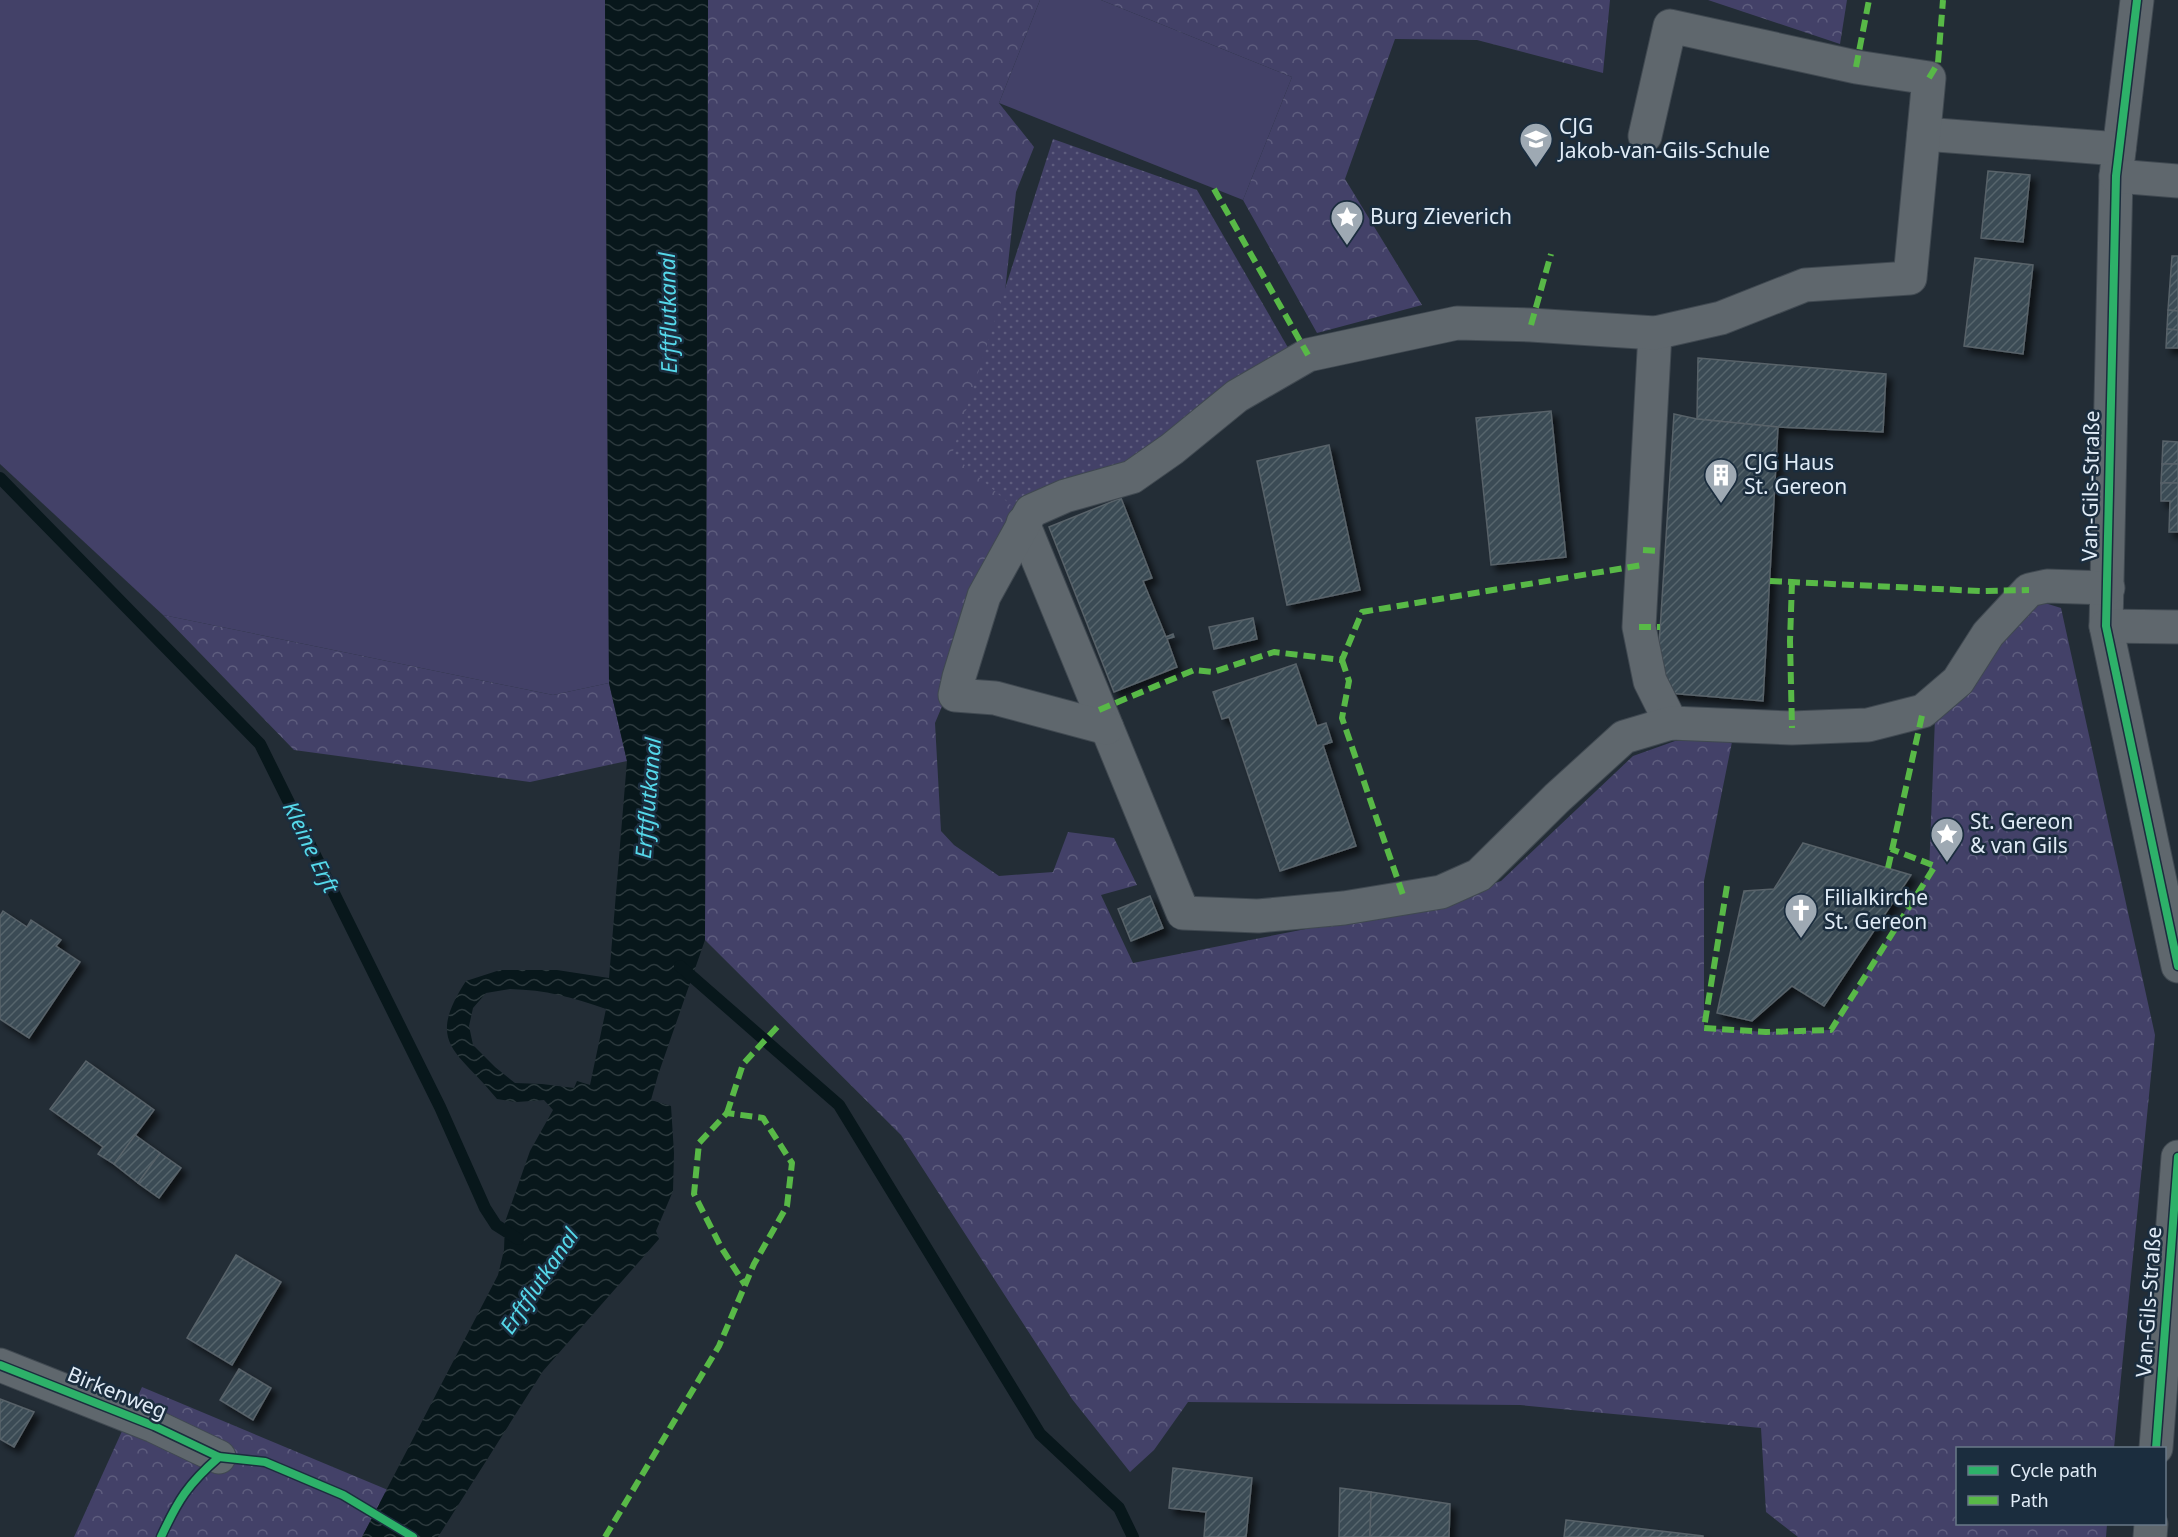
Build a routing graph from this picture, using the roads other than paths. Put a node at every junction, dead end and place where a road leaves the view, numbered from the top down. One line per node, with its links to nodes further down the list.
1 (2137, 0): 4 (street, Van-Gils-Straße)
2 (1924, 134): 3 (street); 4 (street); 6 (street)
3 (1646, 136)
4 (2117, 163): 5 (street); 8 (street, Van-Gils-Straße)
5 (2178, 181)
6 (1654, 333): 7 (street); 11 (street)
7 (1023, 523): 12 (street); 12 (street)
8 (2108, 588): 9 (street, Van-Gils-Straße); 11 (street)
9 (2106, 626): 10 (street); 13 (street, Van-Gils-Straße)
10 (2178, 627)
11 (1671, 723): 12 (street)
12 (1107, 728)
13 (2178, 966)
14 (2178, 1157): 16 (street, Van-Gils-Straße)
15 (0, 1365): 17 (street, Birkenweg)
16 (2156, 1447)
17 (219, 1457)

